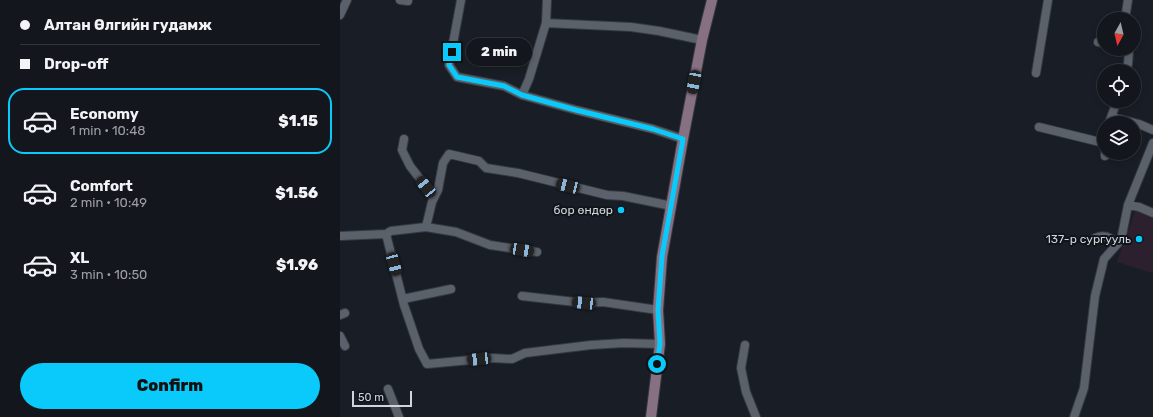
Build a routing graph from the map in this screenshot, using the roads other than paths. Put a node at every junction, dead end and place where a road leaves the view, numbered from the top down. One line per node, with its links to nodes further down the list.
1 (347, 0): 8 (street)
2 (461, 0): 12 (street)
3 (547, 0): 9 (street)
4 (712, 0): 10 (main road)
5 (1048, 0): 11 (street)
6 (1128, 0): 7 (street)
7 (1126, 12)
8 (340, 15)
9 (546, 23): 10 (street); 12 (street)
10 (702, 40): 17 (main road)
11 (1036, 73)
12 (522, 95): 17 (street)
13 (1141, 125): 15 (street)
14 (1039, 127): 18 (street)
15 (1153, 130)
16 (404, 138): 20 (street)
17 (683, 139): 22 (main road)
18 (1097, 141)
19 (1153, 143): 21 (street)
20 (434, 197): 22 (street); 24 (street)
21 (1128, 205): 23 (street); 28 (street)
22 (672, 206): 33 (main road)
23 (1153, 213)
24 (426, 227): 25 (street); 29 (street)
25 (386, 234): 26 (street); 32 (street)
26 (340, 236)
27 (1095, 238): 28 (street)
28 (1117, 244): 42 (street)
29 (537, 252)
30 (451, 289): 32 (street)
31 (522, 296): 33 (street)
32 (403, 299): 35 (street)
33 (658, 310): 35 (main road)
34 (340, 336): 37 (street)
35 (660, 344): 40 (main road)
36 (745, 345): 41 (street)
37 (345, 346)
38 (388, 389): 39 (street)
39 (399, 417)
40 (650, 417)
41 (756, 417)
42 (1074, 417)

